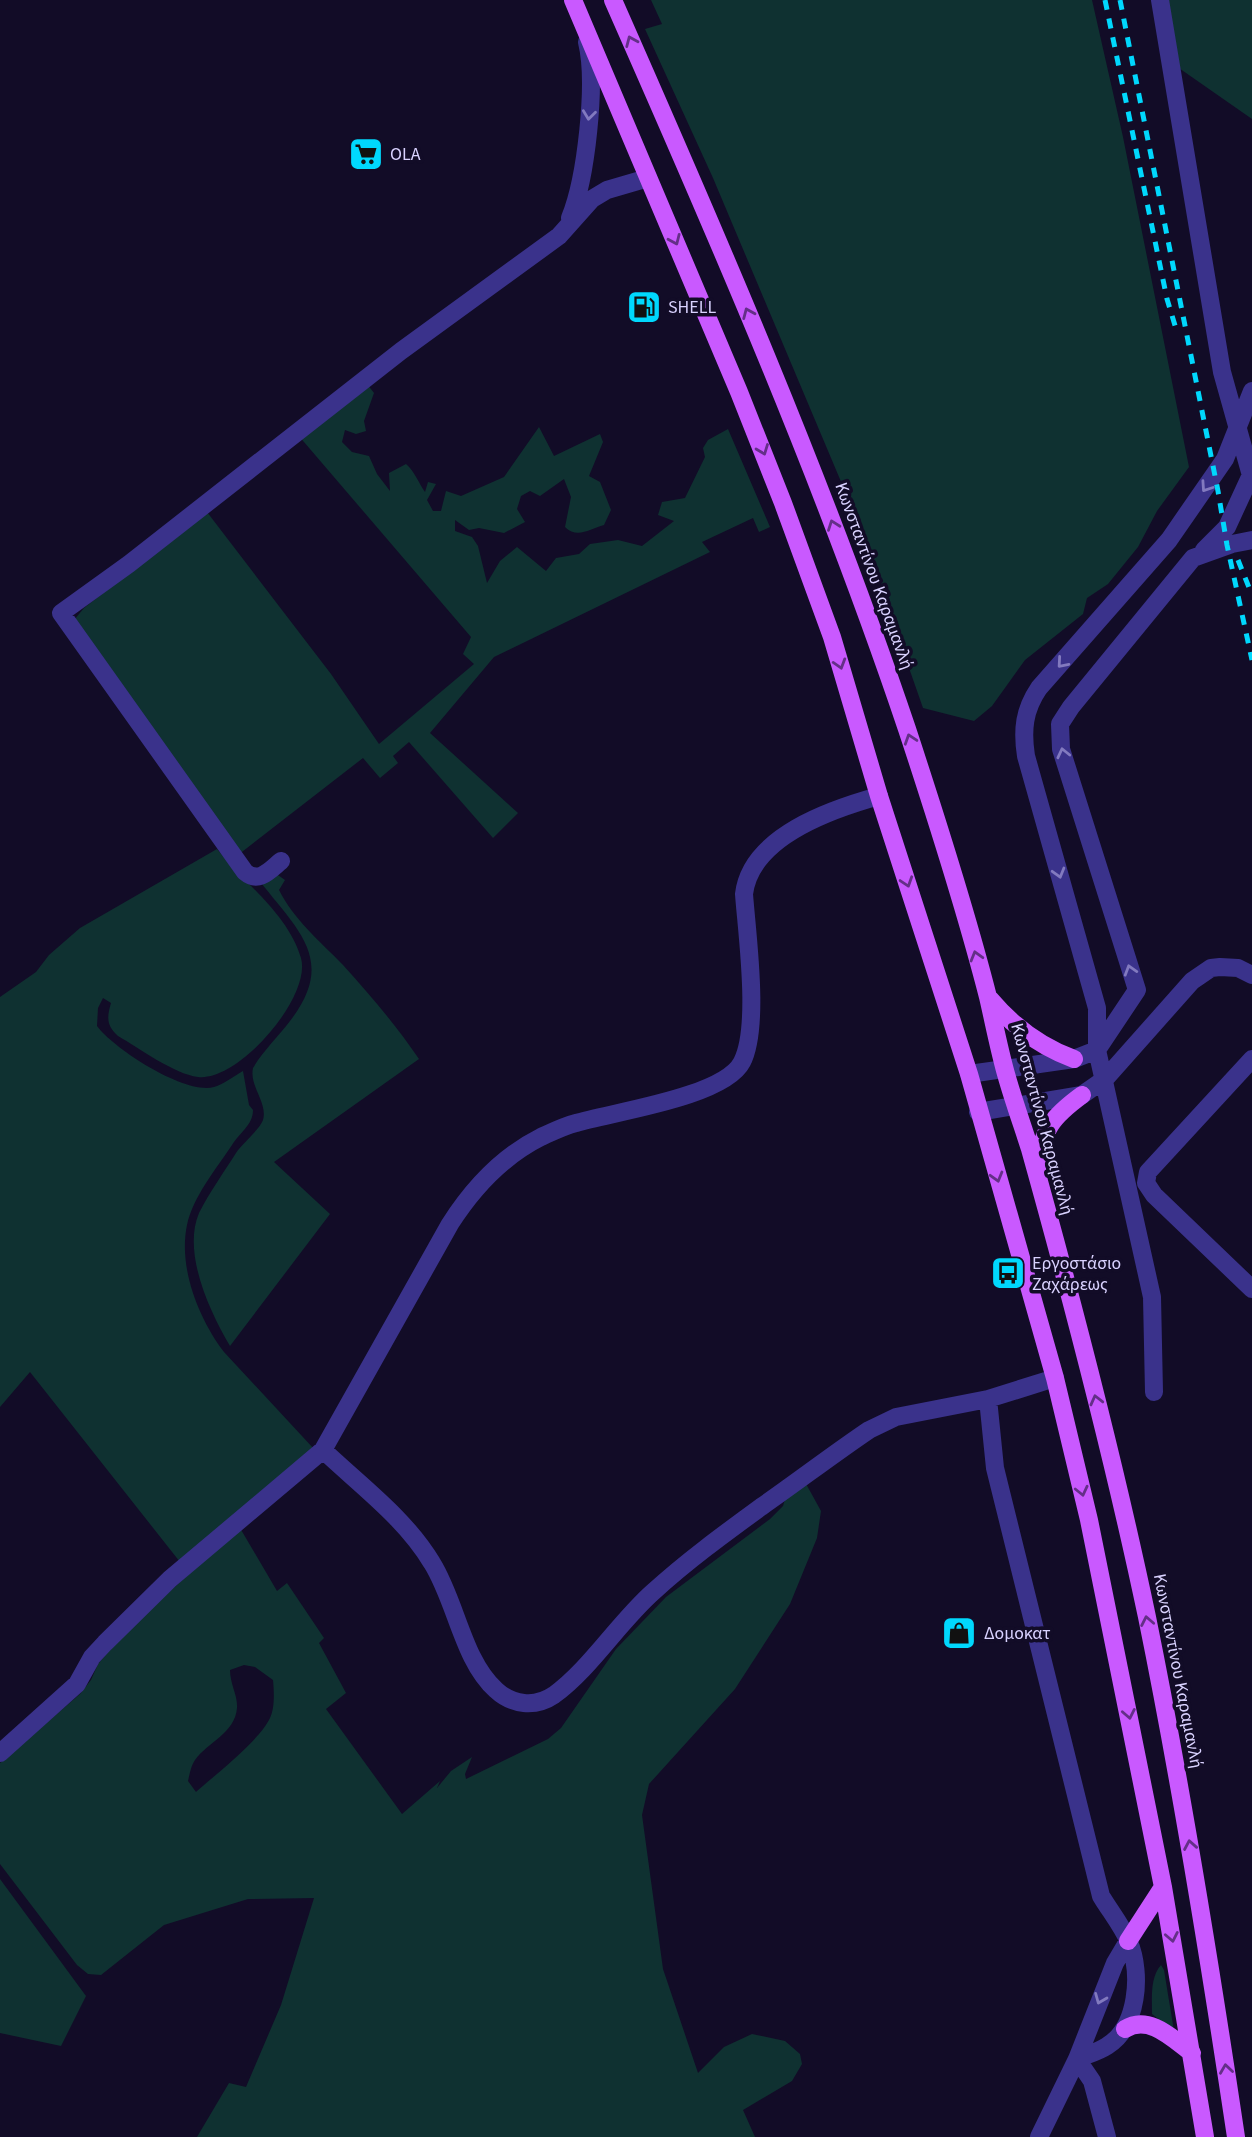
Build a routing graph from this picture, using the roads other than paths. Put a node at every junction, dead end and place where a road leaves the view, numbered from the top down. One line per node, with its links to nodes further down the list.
1 (573, 0): 4 (main road)
2 (613, 0): 16 (main road, Κωνσταντίνου Καραμανλή, one-way to 2)
3 (1160, 0): 8 (street)
4 (583, 24): 5 (main road); 6 (street, one-way to 6)
5 (648, 178): 6 (street); 13 (main road, one-way to 13)
6 (566, 228): 14 (street)
7 (1252, 391): 8 (street)
8 (1238, 427): 9 (street); 10 (street); 17 (street, one-way to 17)
9 (1252, 440)
10 (1251, 478): 12 (street)
11 (1252, 540): 12 (street)
12 (1193, 558): 17 (street, one-way to 12)
13 (879, 796): 21 (main road, one-way to 21); 31 (street)
14 (281, 861)
15 (1252, 975): 22 (street)
16 (988, 996): 18 (main road); 20 (main road, Κωνσταντίνου Καραμανλή)
17 (1097, 1050): 18 (street); 22 (street)
18 (1074, 1059): 20 (street)
19 (1252, 1059): 27 (street)
20 (1005, 1070): 21 (street); 24 (main road, Κωνσταντίνου Καραμανλή)
21 (969, 1074): 25 (main road)
22 (1105, 1079): 23 (street); 29 (street)
23 (1083, 1095): 24 (street); 26 (main road)
24 (1016, 1107): 25 (street); 26 (main road, Κωνσταντίνου Καραμανλή)
25 (978, 1112): 28 (main road, one-way to 28)
26 (1037, 1178): 41 (main road, Κωνσταντίνου Καραμανλή, one-way to 26)
27 (1252, 1289)
28 (1055, 1378): 30 (street); 33 (main road, one-way to 33)
29 (1154, 1392)
30 (988, 1399): 31 (street); 34 (street)
31 (323, 1450): 32 (street)
32 (0, 1753)
33 (1163, 1887): 34 (main road); 36 (main road, one-way to 36)
34 (1128, 1941): 35 (street); 37 (street, one-way to 37)
35 (1125, 2029): 36 (main road); 37 (street)
36 (1192, 2053): 40 (main road)
37 (1077, 2059): 38 (street); 39 (street)
38 (1039, 2137)
39 (1107, 2137)
40 (1205, 2137)
41 (1236, 2137)

